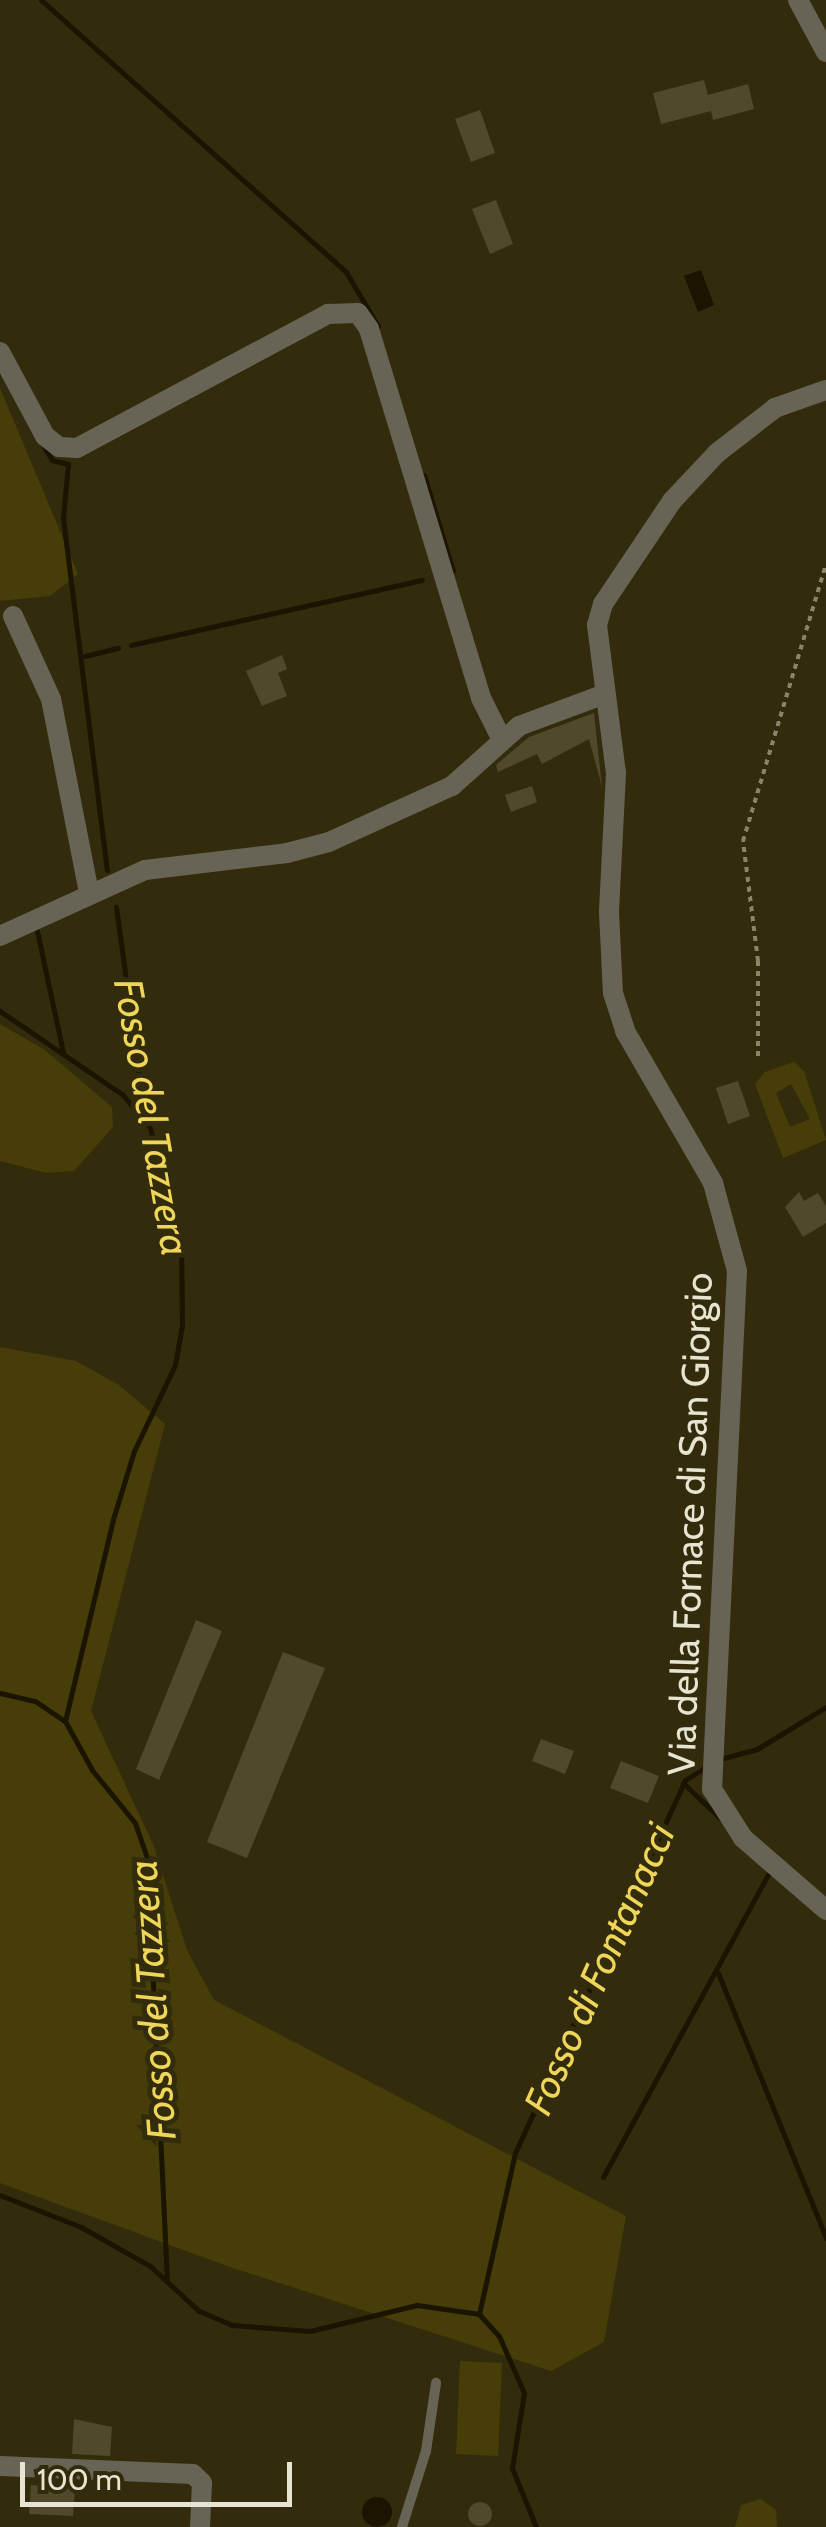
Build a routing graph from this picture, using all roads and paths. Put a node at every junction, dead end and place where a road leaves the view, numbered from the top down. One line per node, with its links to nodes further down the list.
1 (798, 0): 2 (street)
2 (826, 52)
3 (0, 352): 8 (street)
4 (826, 390): 7 (street, Via della Fornace di San Giorgio)
5 (826, 565): 11 (path)
6 (14, 616): 9 (street)
7 (605, 694): 8 (street); 12 (street, Via della Fornace di San Giorgio)
8 (502, 740): 9 (street)
9 (90, 892): 10 (street)
10 (0, 936)
11 (758, 1056)
12 (826, 1910)
13 (436, 2383): 16 (lane)
14 (0, 2466): 15 (street)
15 (200, 2527)
16 (402, 2527)

